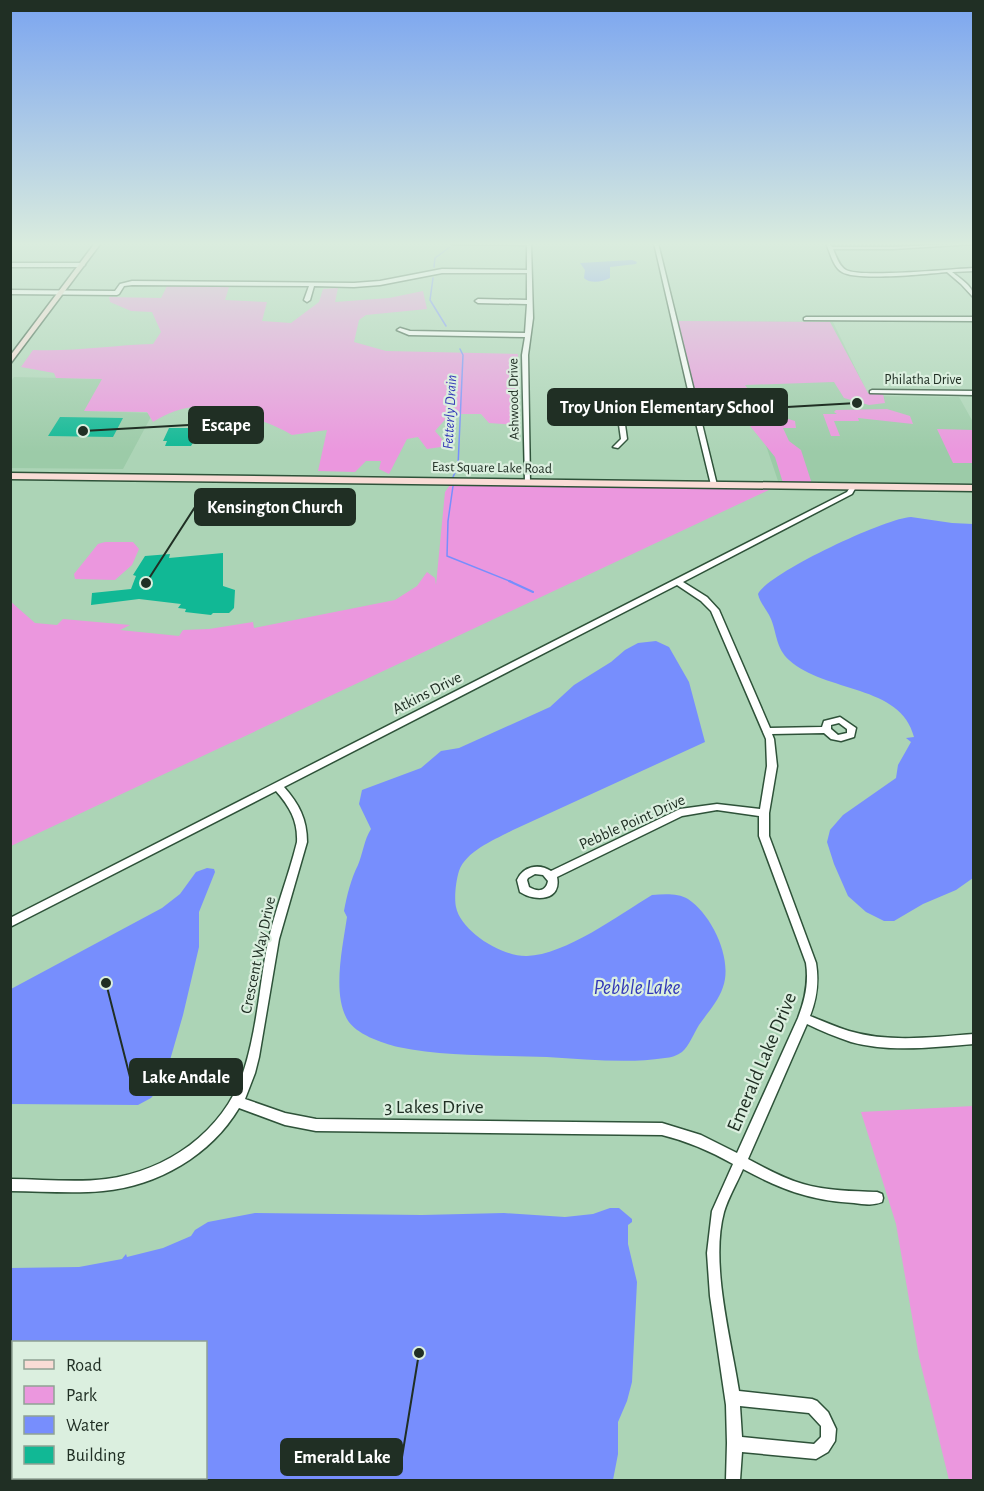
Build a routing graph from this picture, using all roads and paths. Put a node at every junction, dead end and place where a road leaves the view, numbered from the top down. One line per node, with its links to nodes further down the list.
1 (47, 313): 8 (main road)
2 (529, 313): 7 (street, Ashwood Drive)
3 (672, 313): 10 (street)
4 (806, 319): 5 (street)
5 (974, 319)
6 (400, 330): 7 (street)
7 (528, 335): 14 (street, Ashwood Drive)
8 (10, 362)
9 (872, 392): 11 (street, Philatha Drive)
10 (691, 393): 12 (street); 15 (street)
11 (974, 393)
12 (615, 447)
13 (10, 476): 14 (main road, East Square Lake Road)
14 (528, 482): 15 (main road, East Square Lake Road)
15 (714, 485): 16 (main road, East Square Lake Road)
16 (853, 487): 17 (main road, East Square Lake Road); 18 (street, Atkins Drive)
17 (974, 488)
18 (678, 582): 20 (street, Emerald Lake Drive); 21 (street, Atkins Drive)
19 (826, 730): 20 (street)
20 (767, 731): 22 (street, Emerald Lake Drive)
21 (277, 786): 24 (street, Atkins Drive); 27 (street, Crescent Way Drive)
22 (764, 813): 23 (street, Pebble Point Drive); 25 (street, Emerald Lake Drive)
23 (550, 876)
24 (10, 922)
25 (804, 1018): 26 (street); 28 (street, Emerald Lake Drive)
26 (974, 1039)
27 (238, 1102): 28 (street, 3 Lakes Drive); 29 (street)
28 (740, 1162): 30 (street, 3 Lakes Drive); 31 (street, Emerald Lake Drive)
29 (10, 1185)
30 (877, 1198)
31 (732, 1398): 32 (street, Emerald Lake Drive); 32 (street)
32 (735, 1444): 33 (street, Emerald Lake Drive)
33 (733, 1480)

